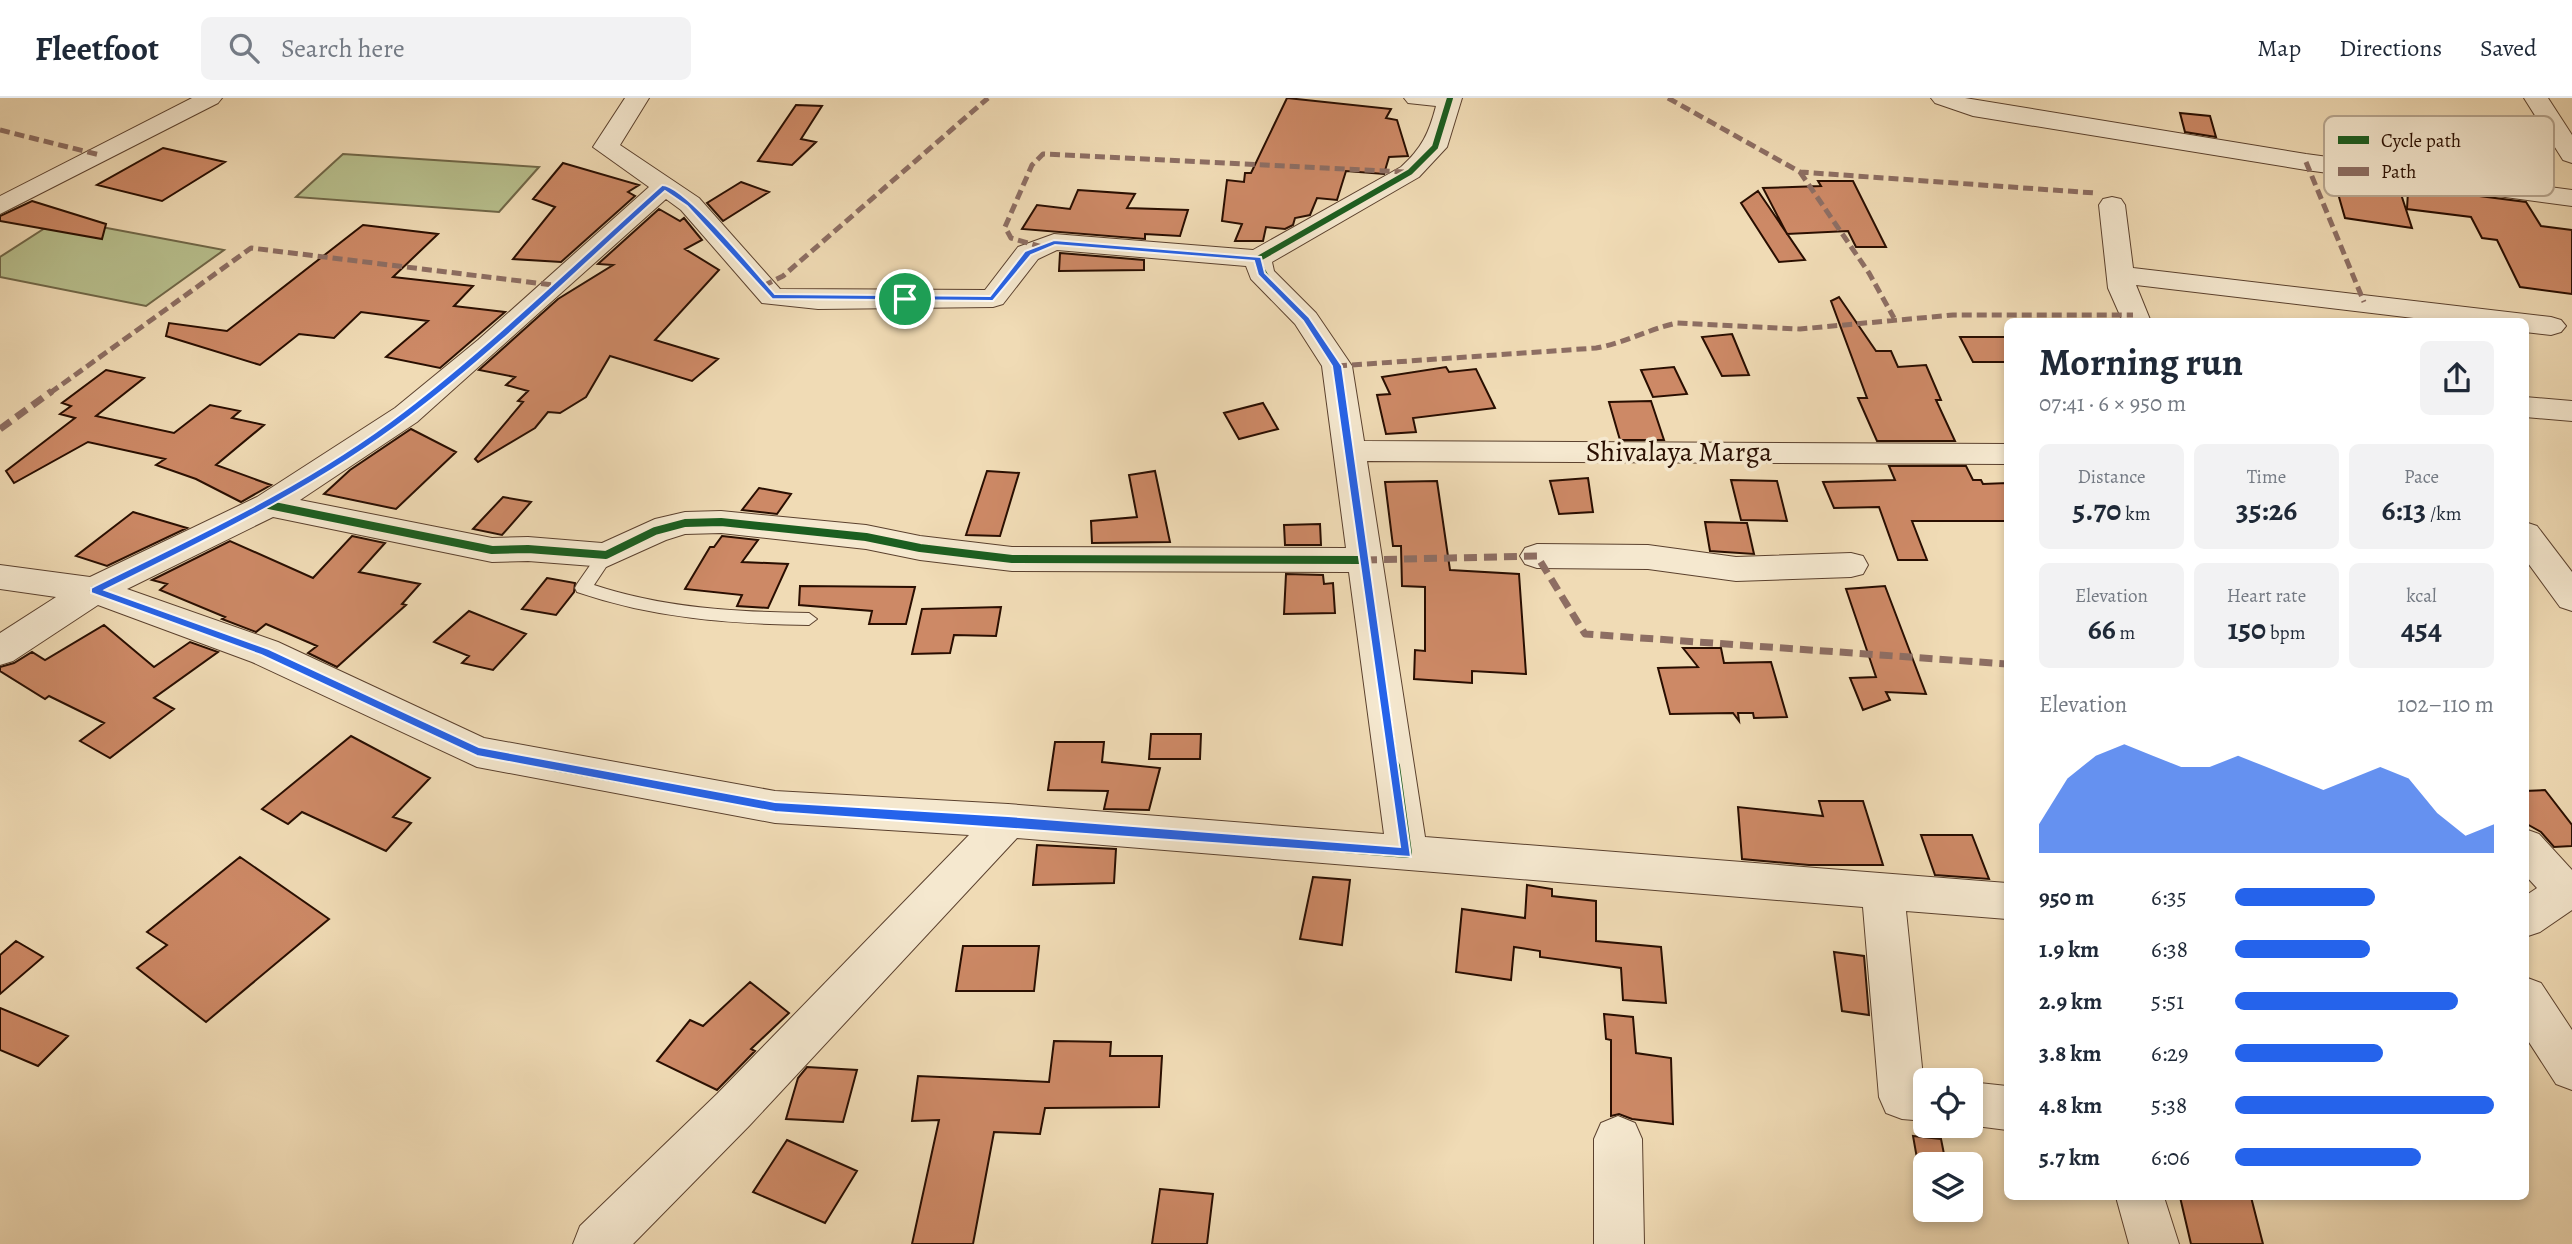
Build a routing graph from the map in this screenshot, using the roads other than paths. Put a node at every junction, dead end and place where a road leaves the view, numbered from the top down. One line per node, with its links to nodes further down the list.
1 (209, 98): 14 (street)
2 (637, 98): 10 (street)
3 (1944, 98): 9 (street)
4 (2536, 98): 6 (street)
5 (1438, 99): 15 (street)
6 (2547, 116)
7 (2554, 126): 8 (street)
8 (2572, 155)
9 (2324, 164)
10 (665, 187): 15 (street); 25 (street)
11 (2554, 196): 12 (street)
12 (2572, 198)
13 (2112, 205): 16 (street)
14 (0, 206)
15 (1258, 259): 23 (street)
16 (2121, 275): 17 (street); 18 (street)
17 (2290, 293): 19 (street); 20 (street)
18 (2135, 318)
19 (2300, 318)
20 (2492, 318)
21 (2529, 407): 22 (street)
22 (2572, 411)
23 (1350, 451): 24 (street, Shivalaya Marga); 29 (street)
24 (2004, 454)
25 (269, 505): 27 (street); 32 (street)
26 (2529, 539): 33 (street)
27 (606, 555): 29 (street); 34 (lane)
28 (1537, 556): 30 (street)
29 (1364, 560): 38 (street)
30 (1851, 565)
31 (0, 577): 32 (street)
32 (94, 590): 35 (street); 36 (street)
33 (2572, 598)
34 (809, 618)
35 (0, 651)
36 (1008, 821): 38 (street); 50 (street)
37 (2529, 850): 39 (street)
38 (1407, 853): 40 (street)
39 (2569, 890): 42 (street)
40 (1883, 891): 41 (street); 45 (street)
41 (2004, 901)
42 (2529, 916)
43 (2529, 1003): 44 (street)
44 (2572, 1069)
45 (1913, 1098)
46 (1983, 1105): 47 (street)
47 (2004, 1108)
48 (1618, 1139): 51 (street)
49 (2141, 1200): 52 (street)
50 (598, 1244)
51 (1619, 1244)
52 (2154, 1244)

